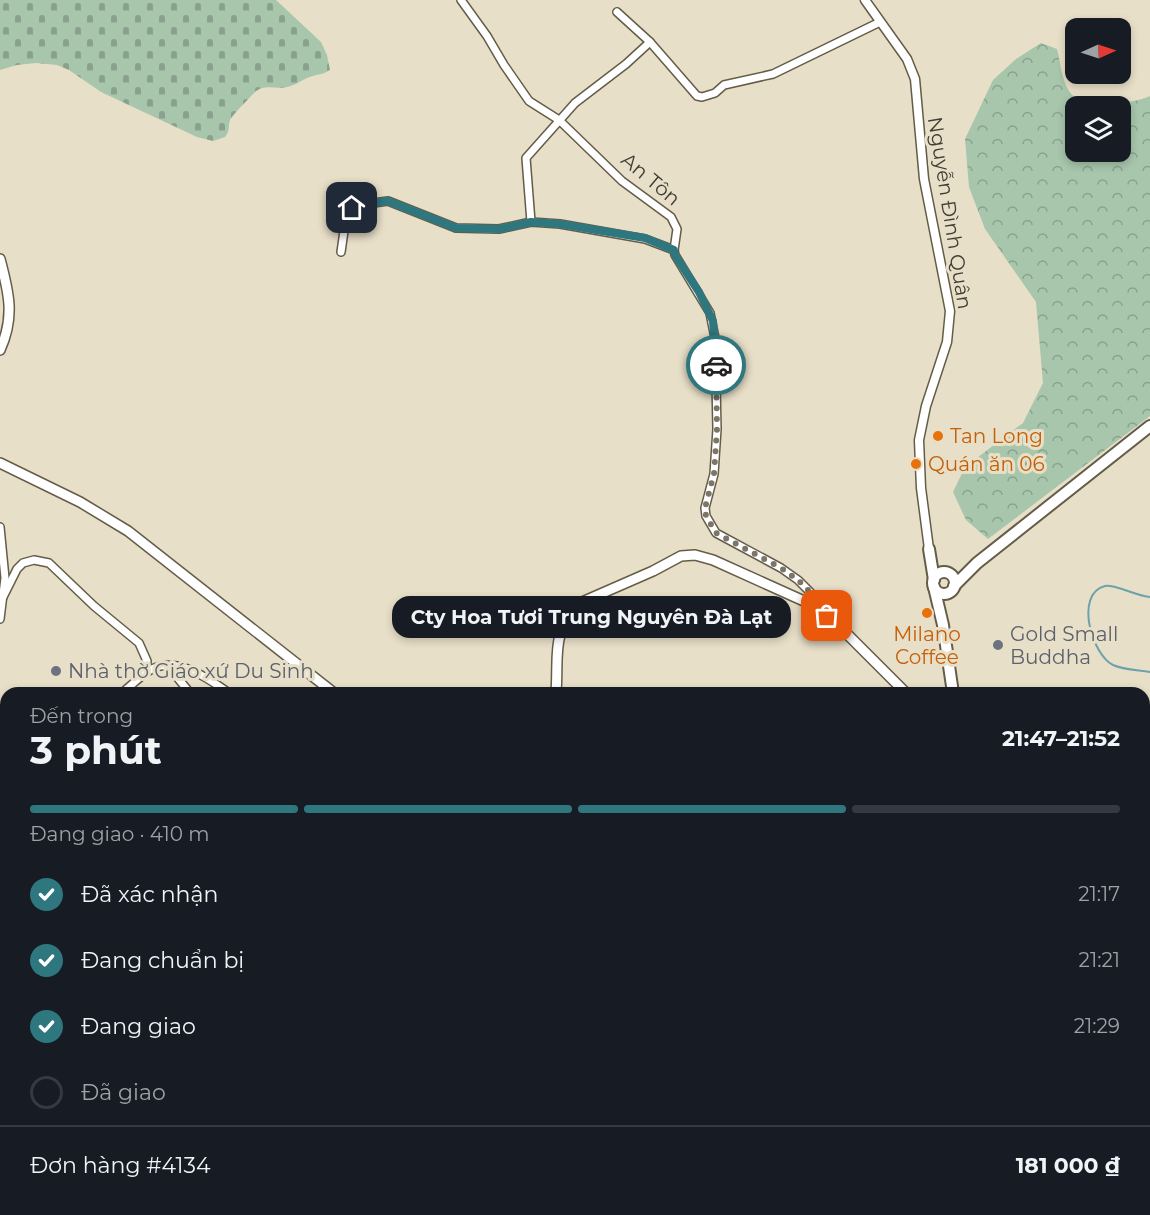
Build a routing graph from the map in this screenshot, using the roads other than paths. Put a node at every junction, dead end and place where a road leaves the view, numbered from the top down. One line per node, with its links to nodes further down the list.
1 (461, 0): 6 (street, An Tôn)
2 (865, 0): 4 (street, Nguyễn Đình Quân)
3 (617, 12): 5 (street)
4 (880, 22): 5 (street); 15 (street, Nguyễn Đình Quân)
5 (650, 42): 6 (street)
6 (559, 120): 7 (street); 8 (street, An Tôn)
7 (531, 222): 8 (street); 9 (street)
8 (674, 250): 21 (street, An Tôn)
9 (341, 252)
10 (0, 259): 11 (main road)
11 (0, 350)
12 (1150, 426): 16 (main road)
13 (0, 463): 29 (main road)
14 (0, 527): 20 (street)
15 (929, 549): 17 (main road); 18 (main road)
16 (977, 563): 17 (main road); 19 (main road)
17 (947, 573): 18 (main road); 19 (main road)
18 (934, 583): 19 (main road); 23 (main road)
19 (952, 589): 23 (main road)
20 (3, 597): 22 (street); 25 (street)
21 (815, 606): 30 (main road); 31 (main road, An Tôn)
22 (0, 620)
23 (943, 625): 32 (main road)
24 (168, 666): 25 (street); 27 (street); 28 (street)
25 (146, 673): 26 (street)
26 (134, 687)
27 (185, 687)
28 (221, 687)
29 (326, 687)
30 (556, 687)
31 (900, 687)
32 (952, 687)

